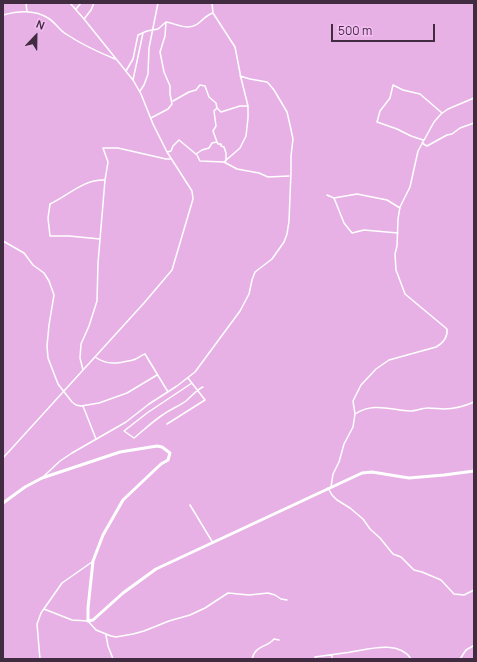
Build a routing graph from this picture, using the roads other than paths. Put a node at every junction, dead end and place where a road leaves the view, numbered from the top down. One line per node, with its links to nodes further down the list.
1 (26, 3): 8 (street)
2 (70, 3): 7 (street)
3 (81, 3): 7 (street)
4 (94, 3): 11 (street)
5 (158, 3): 13 (street)
6 (212, 3): 9 (street)
7 (76, 9): 11 (street)
8 (27, 12): 10 (street); 15 (street)
9 (213, 13): 12 (street); 17 (street)
10 (3, 15)
11 (84, 19): 15 (street)
12 (166, 22): 13 (street); 21 (street)
13 (153, 29): 14 (street); 19 (street)
14 (143, 33): 16 (street); 18 (street)
15 (115, 59): 16 (street)
16 (126, 71): 18 (street)
17 (240, 76): 22 (street); 34 (street)
18 (133, 80): 19 (street)
19 (140, 92): 25 (street)
20 (474, 98): 24 (street)
21 (172, 102): 23 (street); 25 (street)
22 (248, 106): 23 (street); 33 (street)
23 (217, 108): 28 (street)
24 (442, 113): 27 (street); 27 (street)
25 (151, 118): 30 (street)
26 (474, 123): 29 (street)
27 (423, 140): 29 (street)
28 (217, 142): 31 (street); 33 (street)
29 (422, 143): 38 (street)
30 (167, 152): 31 (street); 32 (street)
31 (196, 154): 33 (street)
32 (171, 159): 35 (street); 42 (street)
33 (225, 162): 34 (street)
34 (290, 176): 45 (street)
35 (104, 180): 40 (street); 40 (street)
36 (327, 195): 37 (street)
37 (334, 198): 38 (street); 39 (street)
38 (400, 208): 39 (street)
39 (398, 233): 53 (street)
40 (100, 239): 43 (street)
41 (3, 242): 49 (street)
42 (96, 357): 43 (street); 44 (street)
43 (83, 370): 49 (street)
44 (157, 375): 50 (street); 52 (street)
45 (188, 378): 46 (street); 50 (street)
46 (192, 384): 48 (street); 48 (street)
47 (203, 387): 48 (street)
48 (198, 390): 54 (street)
49 (64, 392): 52 (street); 56 (street)
50 (168, 392): 55 (street)
51 (474, 402): 53 (street)
52 (83, 406): 55 (street)
53 (355, 414): 59 (street)
54 (167, 424)
55 (96, 440): 58 (street)
56 (3, 458)
57 (474, 471): 59 (main road)
58 (42, 478): 60 (main road); 63 (main road)
59 (330, 488): 62 (main road); 64 (street)
60 (3, 503)
61 (190, 505): 62 (street)
62 (213, 543): 67 (main road)
63 (93, 561): 66 (street); 67 (main road)
64 (474, 590)
65 (287, 600): 68 (street)
66 (44, 609): 67 (street); 72 (street)
67 (88, 621): 68 (street)
68 (106, 634): 73 (street)
69 (279, 640): 74 (street)
70 (473, 646): 78 (street)
71 (332, 655): 75 (street); 76 (street); 77 (street)
72 (40, 659)
73 (113, 659)
74 (252, 659)
75 (315, 659)
76 (332, 659)
77 (411, 659)
78 (460, 659)

